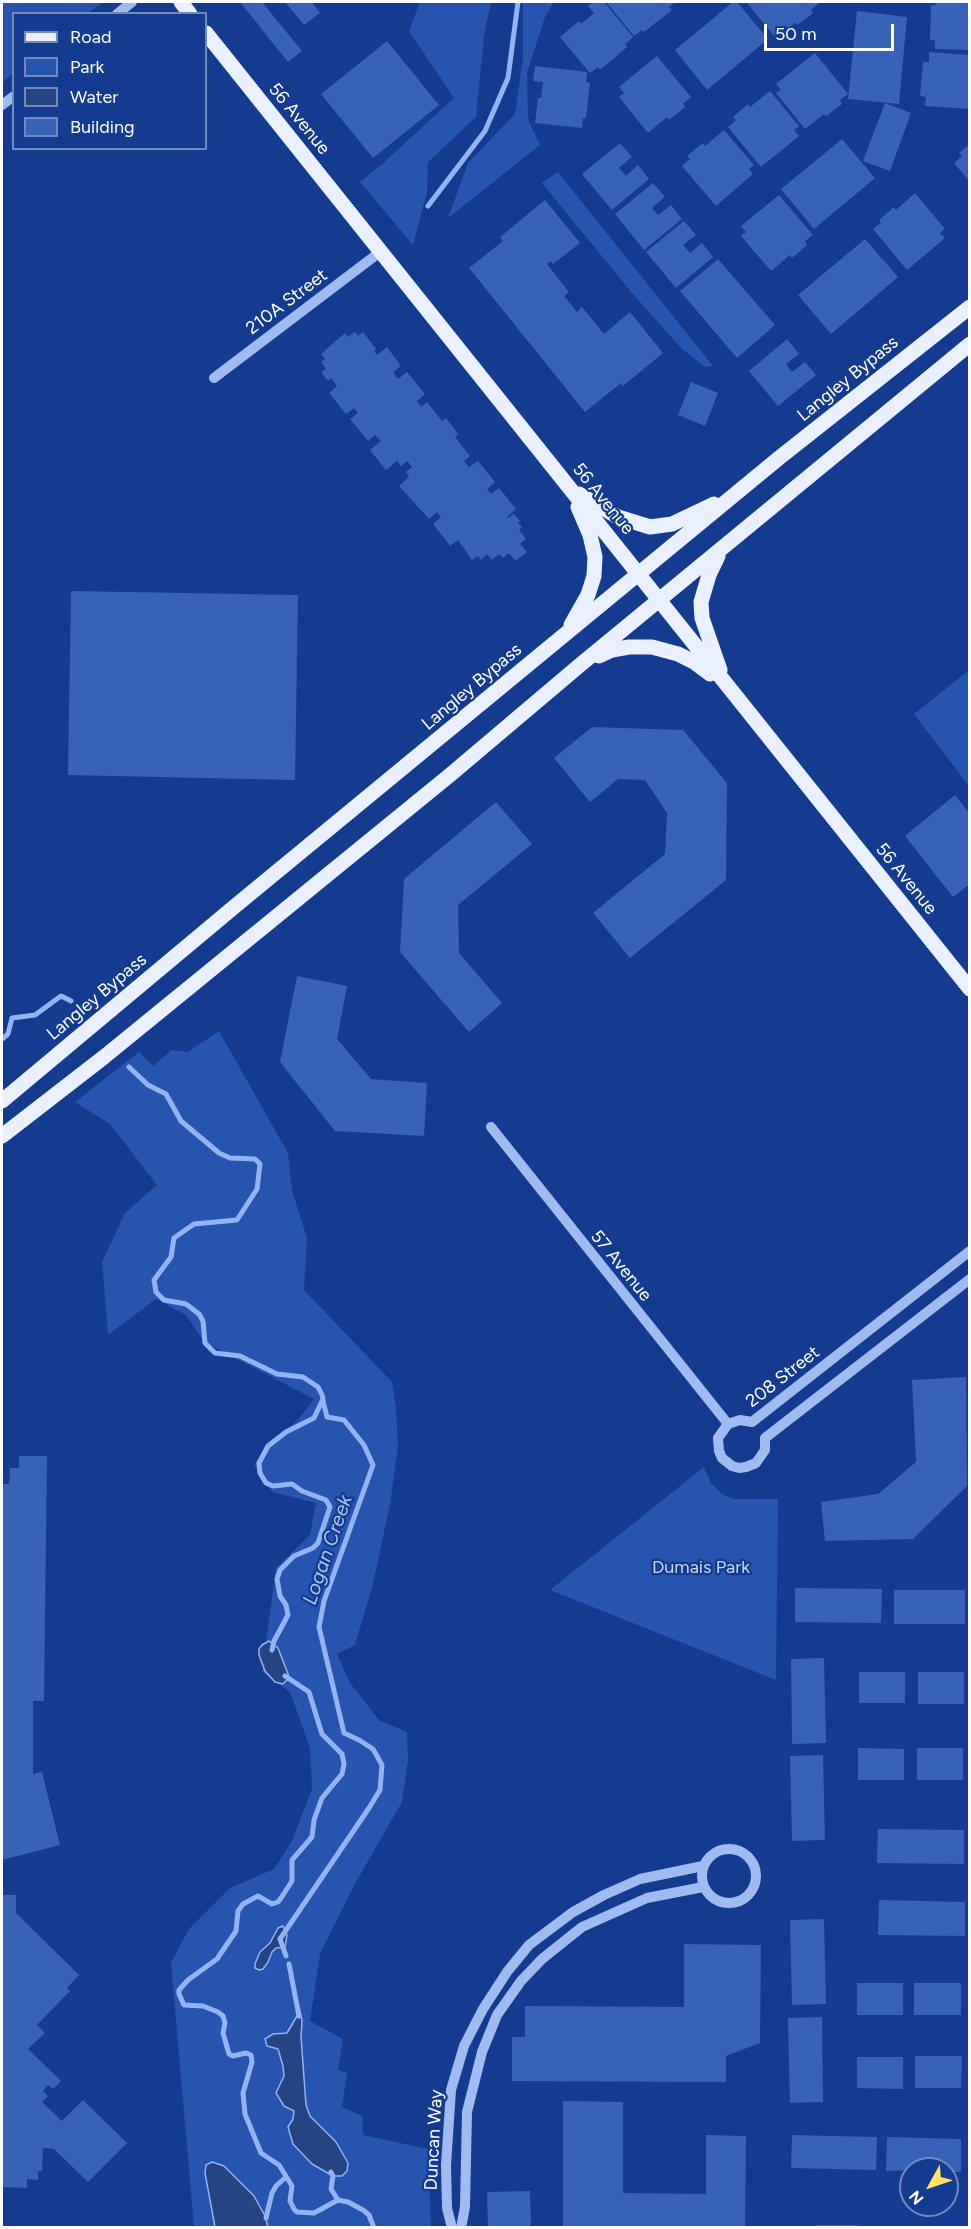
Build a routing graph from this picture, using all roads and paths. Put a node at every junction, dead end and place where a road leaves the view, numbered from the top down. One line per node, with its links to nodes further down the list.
1 (132, 2): 2 (street)
2 (120, 12)
3 (207, 34): 4 (main road, 56 Avenue)
4 (380, 252): 7 (street, 210A Street); 8 (main road, 56 Avenue)
5 (969, 307): 9 (main road, Langley Bypass)
6 (969, 344): 10 (main road)
7 (214, 378)
8 (570, 489): 9 (main road); 11 (main road, 56 Avenue); 13 (main road)
9 (738, 492): 11 (main road, Langley Bypass)
10 (722, 549): 12 (main road); 15 (main road)
11 (638, 575): 12 (main road, 56 Avenue); 13 (main road, Langley Bypass)
12 (659, 601): 14 (main road); 15 (main road, 56 Avenue)
13 (560, 639): 17 (main road, Langley Bypass)
14 (579, 665): 15 (main road); 19 (main road)
15 (727, 686): 16 (main road, 56 Avenue)
16 (969, 989)
17 (2, 1101)
18 (491, 1127): 22 (street, 57 Avenue)
19 (2, 1136)
20 (969, 1251): 22 (street, 208 Street)
21 (969, 1279): 22 (street, 208 Street)
22 (728, 1424)
23 (703, 1866): 24 (street); 24 (street, Duncan Way); 25 (street, Duncan Way)
24 (703, 1887): 26 (street, Duncan Way)
25 (452, 2228)
26 (461, 2228)

